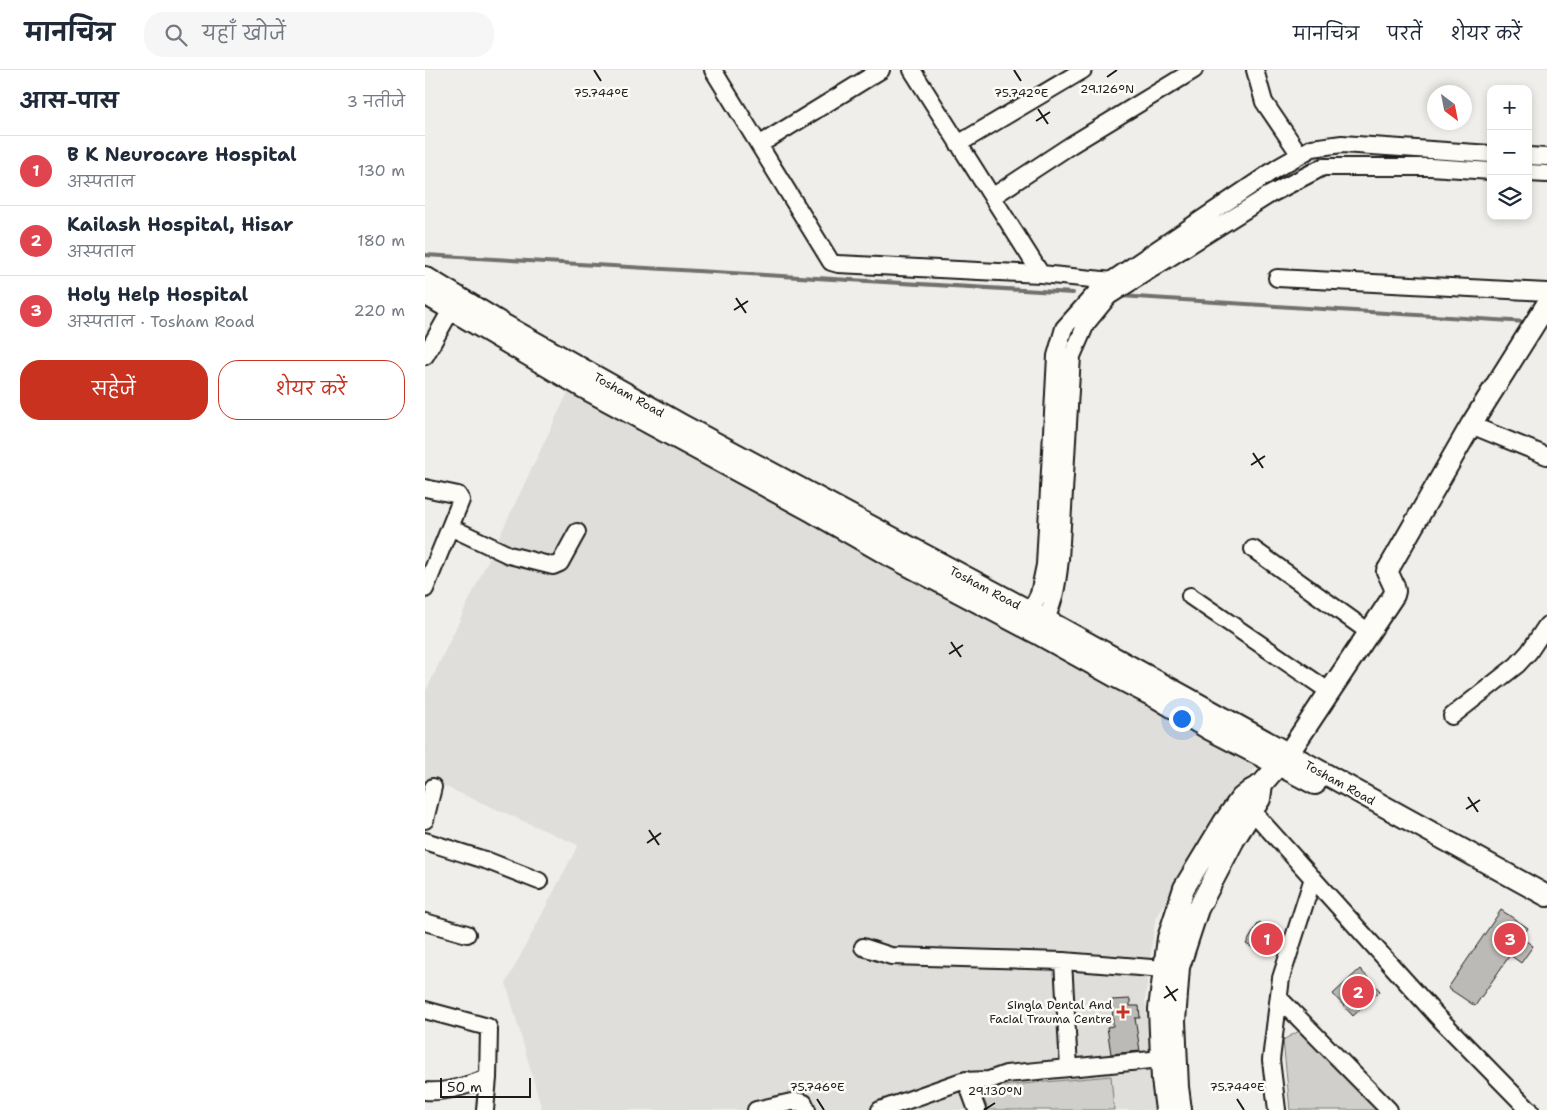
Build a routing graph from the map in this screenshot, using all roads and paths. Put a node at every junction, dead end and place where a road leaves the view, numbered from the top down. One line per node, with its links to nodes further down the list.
1 (713, 70): 9 (street)
2 (881, 70): 9 (street)
3 (912, 70): 8 (street)
4 (1083, 70): 7 (street)
5 (1194, 70): 17 (street)
6 (1255, 70): 11 (street)
7 (1063, 75): 8 (street)
8 (958, 144): 17 (street)
9 (759, 145): 18 (street)
10 (1487, 154): 11 (street)
11 (1300, 155): 21 (street)
12 (1532, 156): 13 (street)
13 (1547, 157)
14 (1487, 171): 22 (street)
15 (1532, 173): 16 (street)
16 (1547, 174)
17 (992, 197): 18 (street)
18 (1041, 274): 21 (street)
19 (425, 277): 36 (main road, Tosham Road)
20 (1277, 278): 23 (street)
21 (1110, 281): 22 (street); 36 (street)
22 (1131, 282): 36 (street)
23 (1547, 292)
24 (425, 294): 25 (main road, Tosham Road)
25 (451, 310): 27 (street); 36 (main road, Tosham Road)
26 (1539, 317): 28 (main road)
27 (425, 356)
28 (1471, 426): 29 (street); 38 (main road)
29 (1547, 456)
30 (425, 488): 31 (street)
31 (450, 527): 32 (street); 34 (street)
32 (577, 532)
33 (1253, 549): 38 (street)
34 (425, 589)
35 (1189, 596): 39 (street)
36 (1034, 623): 41 (main road, Tosham Road)
37 (1547, 625): 40 (street)
38 (1369, 632): 39 (main road)
39 (1330, 692): 41 (main road)
40 (1452, 716)
41 (1283, 759): 43 (main road); 49 (main road, Tosham Road); 50 (main road, Tosham Road)
42 (433, 788): 44 (street)
43 (1247, 804): 46 (main road); 47 (street)
44 (425, 820)
45 (425, 841): 48 (street)
46 (1217, 853): 55 (main road); 58 (main road)
47 (1313, 878): 56 (street); 72 (street)
48 (539, 881)
49 (1547, 896)
50 (1547, 910)
51 (425, 922): 52 (street)
52 (467, 934)
53 (863, 947): 54 (street)
54 (1063, 961): 55 (street); 59 (street)
55 (1164, 969): 58 (main road)
56 (1279, 998): 70 (street); 71 (street)
57 (425, 1010): 60 (street)
58 (1169, 1058): 59 (street); 68 (main road); 69 (main road)
59 (1069, 1068): 61 (street)
60 (488, 1078): 62 (street); 63 (street)
61 (965, 1080): 66 (street); 67 (street)
62 (425, 1091)
63 (485, 1110)
64 (756, 1110): 65 (street)
65 (807, 1110)
66 (880, 1110)
67 (977, 1110)
68 (1166, 1110)
69 (1181, 1110)
70 (1277, 1110)
71 (1389, 1110)
72 (1529, 1110)

